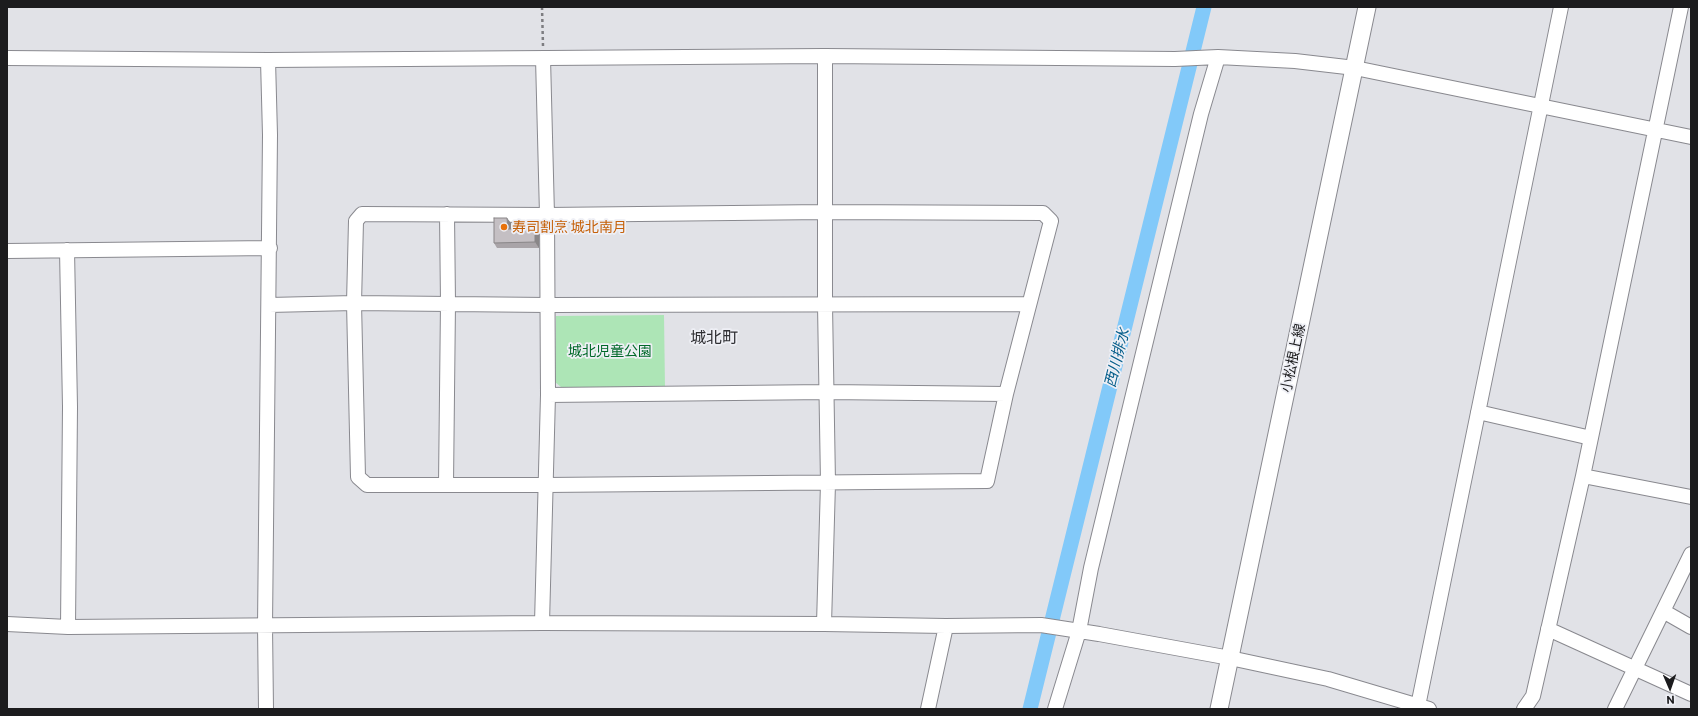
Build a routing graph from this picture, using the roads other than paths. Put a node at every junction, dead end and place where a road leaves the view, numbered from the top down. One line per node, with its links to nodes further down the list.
1 (1367, 7): 9 (main road, 小松根上線)
2 (1561, 7): 10 (street)
3 (1681, 7): 11 (street)
4 (825, 56): 5 (street); 7 (street); 13 (street)
5 (1218, 57): 9 (street); 45 (street)
6 (7, 58): 8 (street)
7 (543, 58): 8 (street); 15 (street)
8 (268, 60): 16 (street)
9 (1355, 68): 10 (street); 46 (main road, 小松根上線)
10 (1540, 106): 11 (street); 28 (street)
11 (1656, 130): 12 (street); 29 (street)
12 (1691, 137)
13 (825, 212): 15 (street); 21 (street); 24 (street)
14 (447, 214): 15 (street); 19 (street); 20 (street)
15 (547, 215): 23 (street)
16 (270, 248): 17 (street); 22 (street)
17 (67, 250): 18 (street); 42 (street)
18 (7, 251)
19 (354, 303): 20 (street); 22 (street); 32 (street)
20 (448, 303): 23 (street); 32 (street)
21 (1030, 304): 24 (street); 26 (street)
22 (269, 305): 40 (street)
23 (547, 305): 24 (street); 27 (street)
24 (825, 305): 25 (street)
25 (827, 392): 26 (street); 27 (street); 31 (street)
26 (1006, 394): 31 (street)
27 (548, 395): 33 (street)
28 (1478, 412): 29 (street); 49 (street)
29 (1591, 438): 30 (street)
30 (1583, 476): 34 (street); 44 (street)
31 (828, 483): 33 (street); 39 (street)
32 (446, 484): 33 (street)
33 (546, 485): 37 (street)
34 (1691, 497)
35 (1691, 554): 36 (street)
36 (1663, 611): 43 (street); 47 (street)
37 (542, 623): 39 (street); 40 (street)
38 (7, 624): 42 (street)
39 (824, 624): 41 (street)
40 (265, 626): 42 (street); 50 (street)
41 (946, 626): 45 (street); 51 (street)
42 (68, 627)
43 (1691, 627)
44 (1548, 629): 47 (street); 54 (street)
45 (1073, 630): 46 (street); 52 (street)
46 (1230, 658): 49 (street); 53 (main road, 小松根上線)
47 (1634, 670): 48 (street); 55 (street)
48 (1691, 694)
49 (1424, 707)
50 (266, 709)
51 (928, 709)
52 (1055, 709)
53 (1219, 709)
54 (1524, 709)
55 (1615, 709)

